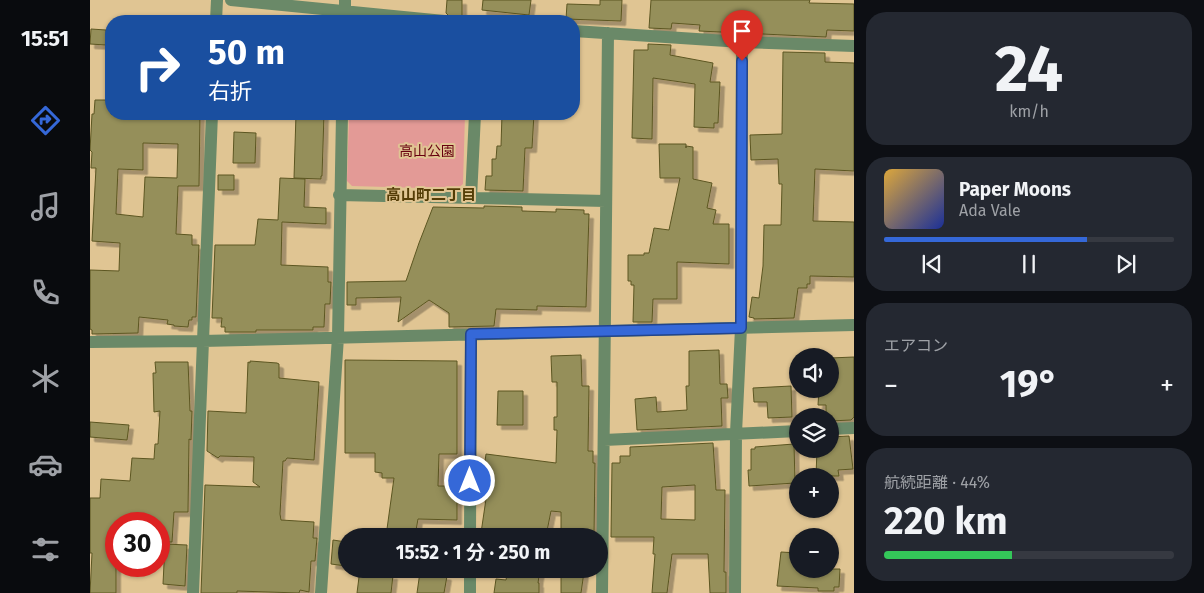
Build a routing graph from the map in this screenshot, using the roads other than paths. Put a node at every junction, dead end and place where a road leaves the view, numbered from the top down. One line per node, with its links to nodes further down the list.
1 (217, 0): 4 (street)
2 (231, 0): 3 (street)
3 (345, 11): 5 (street)
4 (216, 15)
5 (385, 15)
6 (580, 31): 7 (street)
7 (608, 33): 8 (street); 15 (street)
8 (742, 42): 9 (street); 17 (street)
9 (854, 46)
10 (212, 120): 21 (street)
11 (342, 120): 13 (street)
12 (475, 120): 14 (street)
13 (339, 195): 14 (street); 20 (street)
14 (471, 198): 15 (street)
15 (606, 201): 18 (street)
16 (854, 325): 17 (street)
17 (741, 328): 18 (street); 26 (street)
18 (606, 331): 19 (street); 27 (street)
19 (471, 334): 20 (street); 28 (street)
20 (338, 337): 21 (street); 31 (street)
21 (202, 341): 22 (street); 30 (street)
22 (90, 342)
23 (854, 428): 24 (street)
24 (839, 429)
25 (789, 430): 26 (street)
26 (736, 433): 27 (street); 34 (street)
27 (604, 440): 33 (street)
28 (470, 528)
29 (470, 578): 32 (street)
30 (193, 593)
31 (321, 593)
32 (470, 593)
33 (602, 593)
34 (735, 593)

